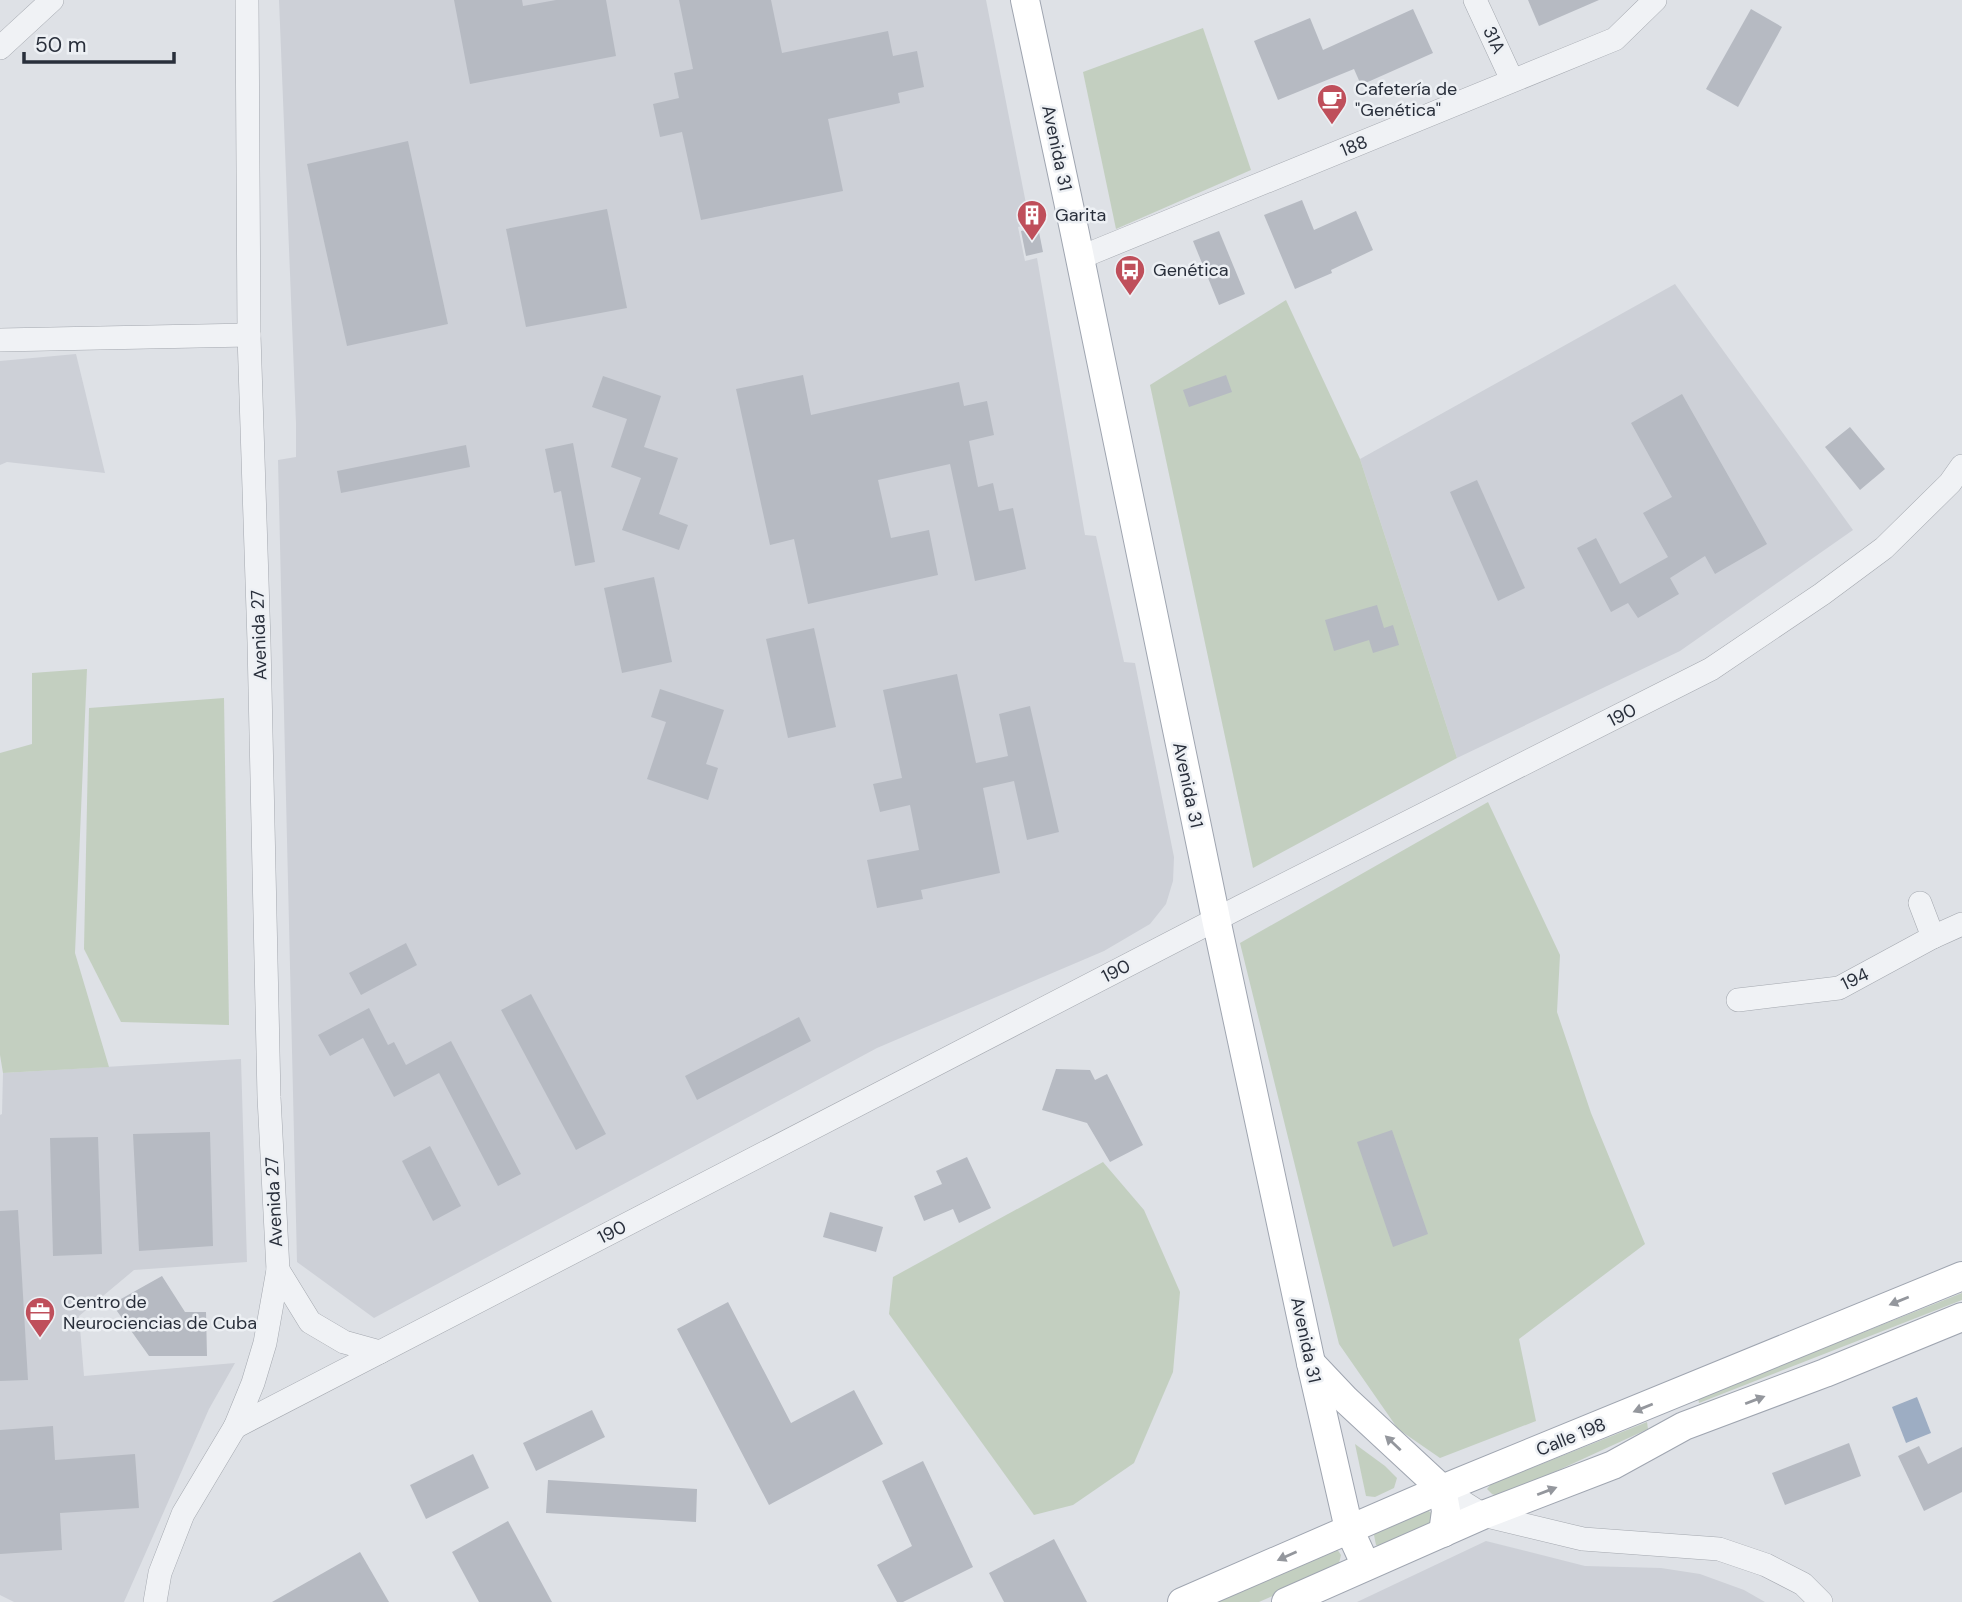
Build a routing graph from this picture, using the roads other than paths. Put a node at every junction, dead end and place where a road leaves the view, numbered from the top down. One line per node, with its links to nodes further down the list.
1 (52, 0): 6 (street)
2 (247, 0): 9 (street, Avenida 27)
3 (1025, 0): 8 (main road, Avenida 31)
4 (1475, 0): 7 (street, 31A)
5 (1655, 0): 7 (street, 188)
6 (0, 48)
7 (1512, 80): 8 (street, 188)
8 (1079, 258): 13 (main road, Avenida 31)
9 (249, 335): 10 (street); 17 (street, Avenida 27)
10 (0, 340)
11 (1962, 466): 13 (street, 190)
12 (1920, 903): 15 (street)
13 (1216, 919): 20 (street, 190); 21 (main road, Avenida 31)
14 (1962, 924): 15 (street, 194)
15 (1933, 937): 16 (street, 194)
16 (1738, 1000)
17 (278, 1270): 20 (street, Avenida 27); 24 (street, Avenida 27)
18 (1962, 1276): 22 (main road, Calle 198, one-way to 22)
19 (1962, 1317): 23 (main road, one-way to 19)
20 (380, 1352): 24 (street, 190)
21 (1311, 1363): 25 (main road, one-way to 21); 27 (main road, Avenida 31)
22 (1674, 1395): 23 (main road); 25 (main road, Calle 198, one-way to 25)
23 (1684, 1426): 26 (main road, one-way to 23)
24 (235, 1427): 30 (street, Avenida 27)
25 (1443, 1489): 26 (street); 27 (main road, Calle 198); 28 (main road)
26 (1483, 1516): 28 (main road); 33 (street)
27 (1349, 1529): 29 (main road, Avenida 31); 31 (main road, Calle 198, one-way to 31)
28 (1443, 1533): 29 (main road)
29 (1366, 1566): 32 (main road)
30 (155, 1602)
31 (1182, 1602)
32 (1286, 1602)
33 (1821, 1602)

